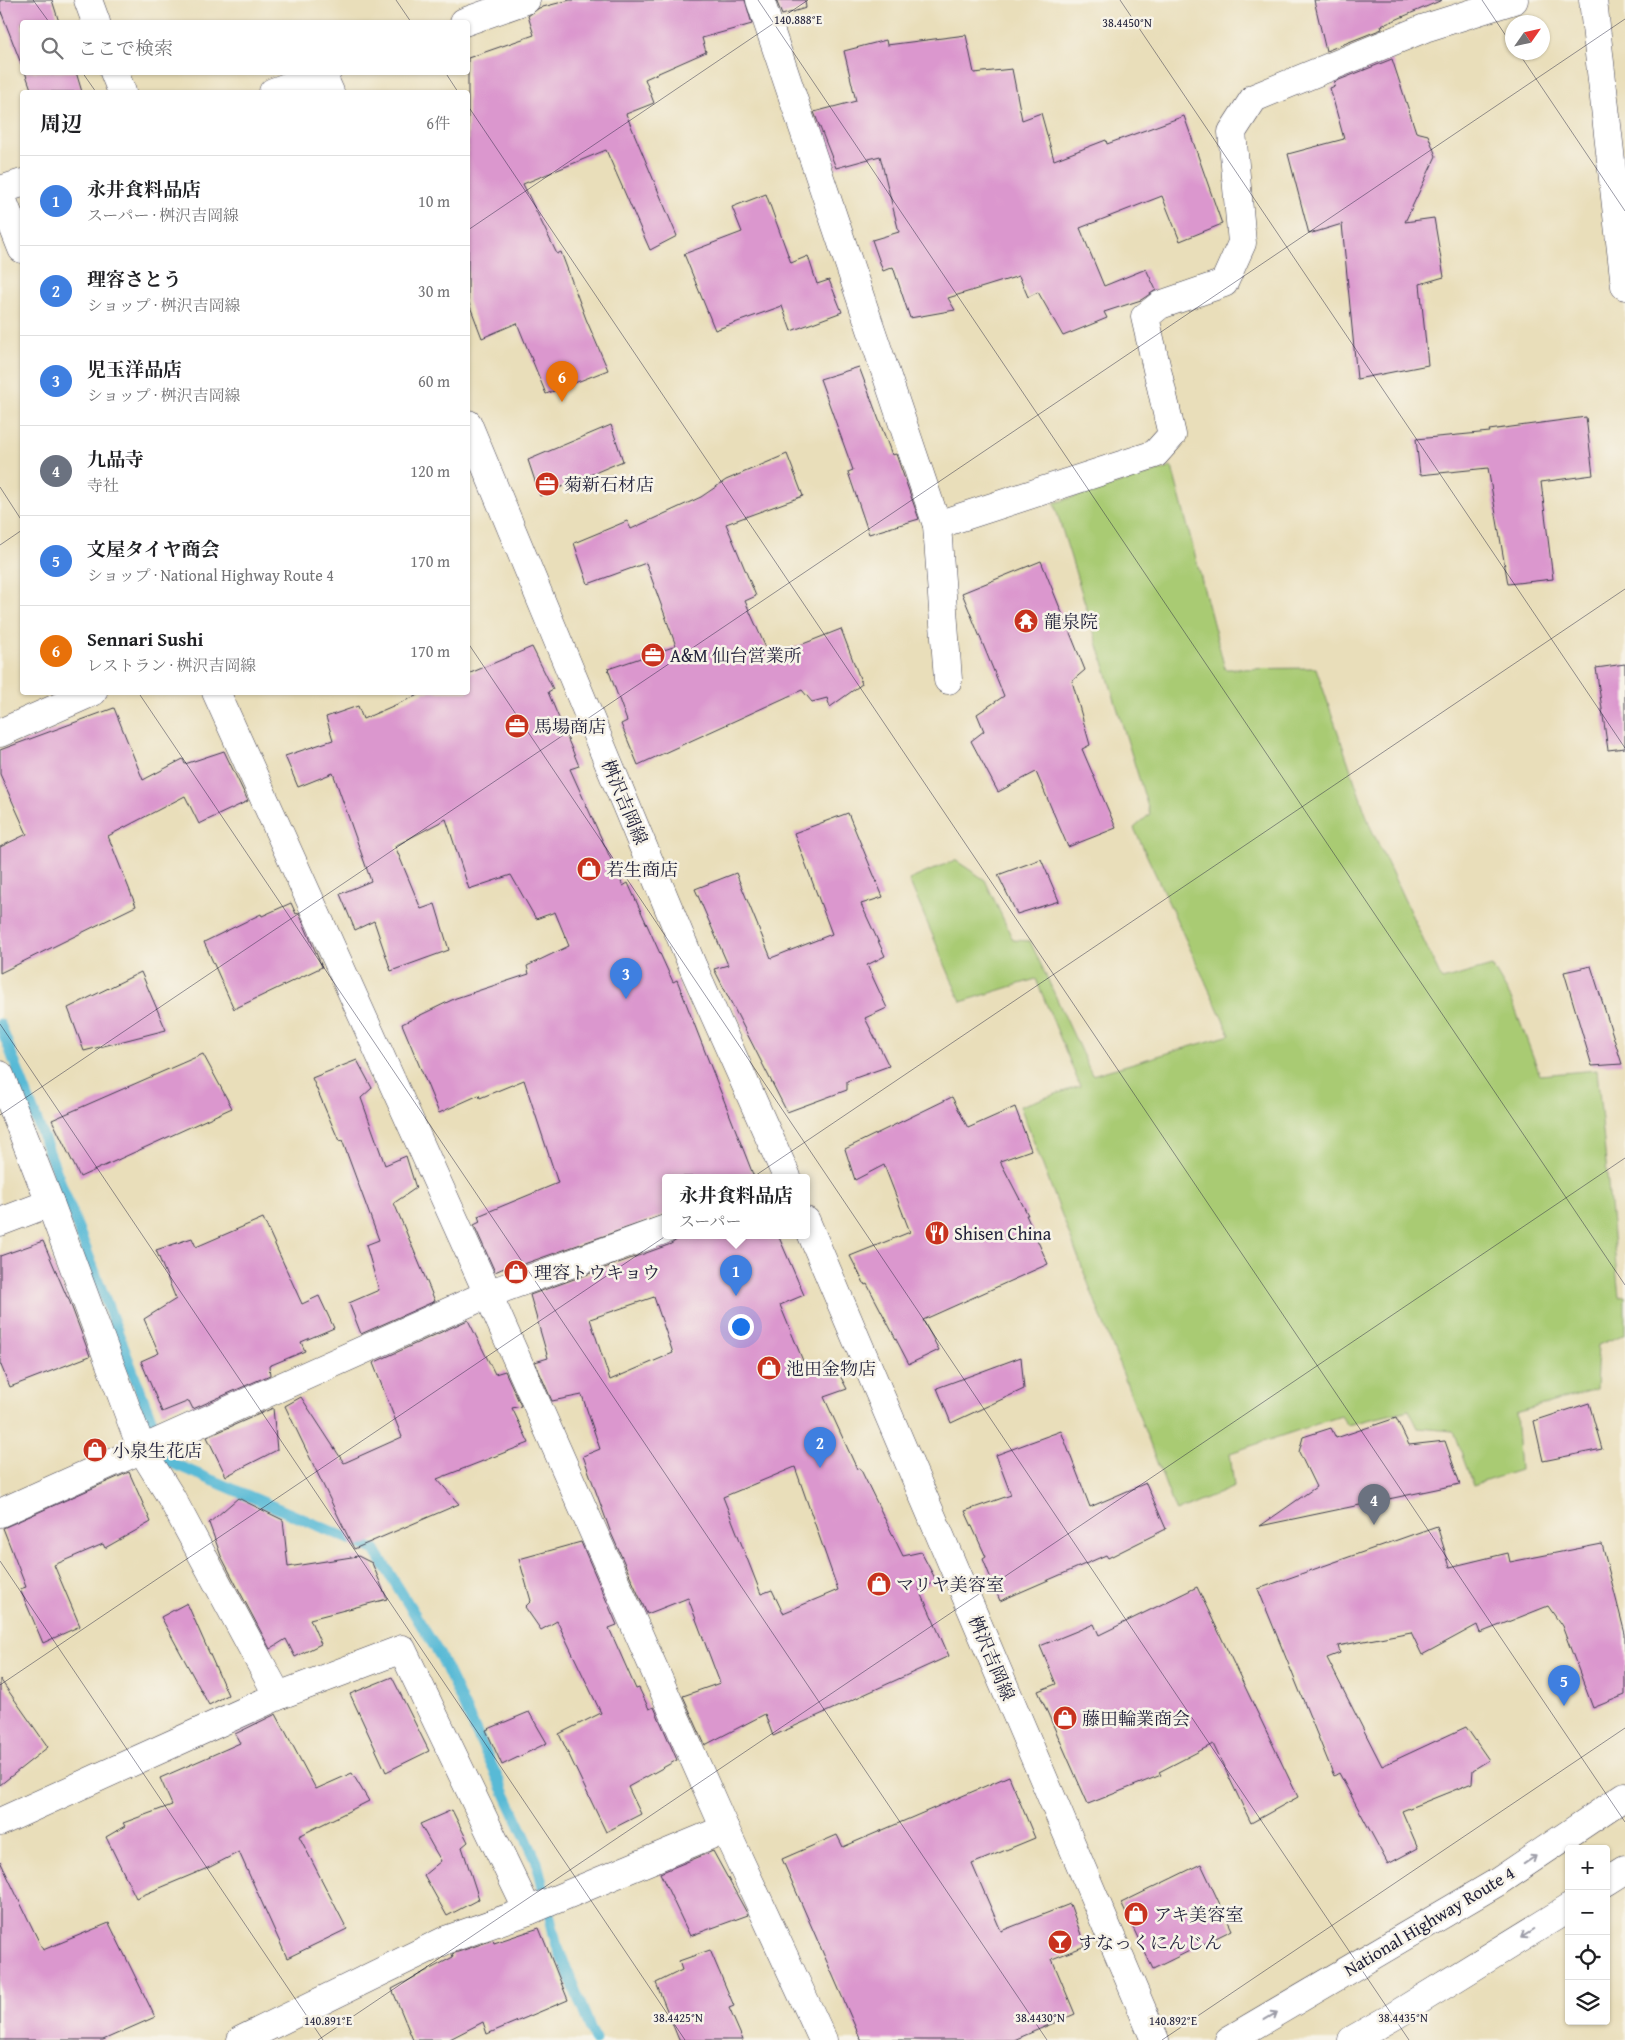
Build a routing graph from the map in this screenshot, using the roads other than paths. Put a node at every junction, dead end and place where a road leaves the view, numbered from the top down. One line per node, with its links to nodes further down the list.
1 (88, 0): 6 (main road)
2 (526, 0): 7 (main road)
3 (760, 0): 17 (main road)
4 (1514, 0): 17 (main road)
5 (1593, 0): 15 (main road)
6 (95, 20)
7 (470, 20)
8 (115, 75): 10 (main road)
9 (326, 80): 11 (main road)
10 (121, 90)
11 (282, 90)
12 (20, 184): 13 (main road)
13 (0, 192): 14 (main road)
14 (20, 244)
15 (1625, 286)
16 (470, 429): 23 (main road, 桝沢吉岡線)
17 (937, 525): 18 (main road)
18 (948, 680)
19 (87, 695): 21 (main road)
20 (217, 695): 28 (main road)
21 (0, 734)
22 (0, 1075): 24 (main road)
23 (786, 1174)
24 (50, 1203): 25 (main road); 29 (main road)
25 (0, 1222)
26 (810, 1230): 41 (main road, 桝沢吉岡線)
27 (662, 1231): 28 (main road)
28 (488, 1294): 29 (main road); 34 (main road)
29 (143, 1449): 30 (main road); 31 (main road)
30 (0, 1514)
31 (278, 1696): 33 (main road); 37 (main road)
32 (1625, 1796): 42 (main road, National Highway Route 4, one-way to 32)
33 (0, 1822)
34 (725, 1829): 37 (main road); 40 (main road)
35 (1625, 1870): 36 (main road)
36 (1610, 1879)
37 (530, 1910): 39 (main road)
38 (1565, 1910): 43 (main road, one-way to 43)
39 (242, 2040)
40 (824, 2040)
41 (1155, 2040)
42 (1229, 2040)
43 (1352, 2040)

